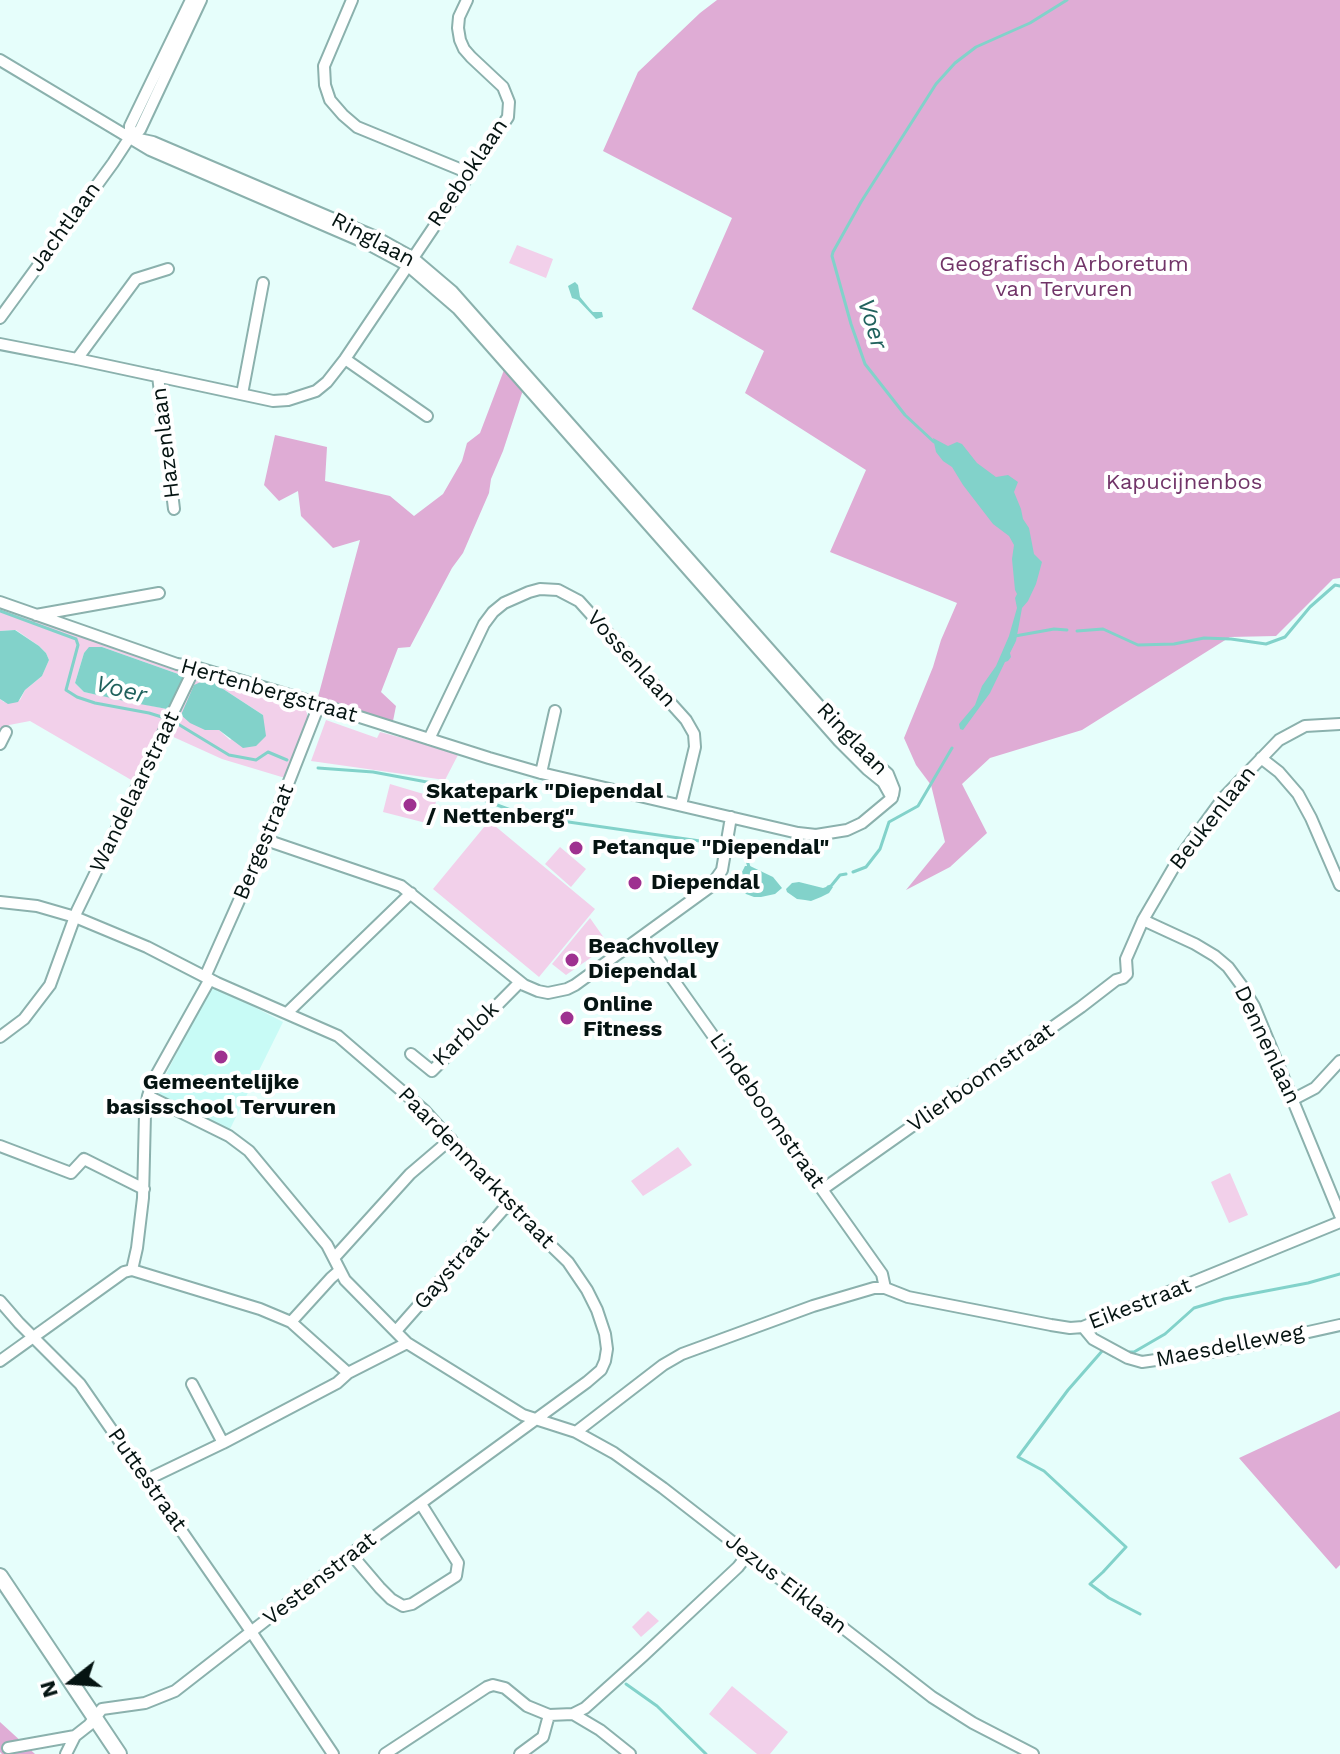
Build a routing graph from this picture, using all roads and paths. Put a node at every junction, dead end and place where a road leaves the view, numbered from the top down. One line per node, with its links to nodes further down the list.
1 (191, 0): 6 (street, Jachtlaan)
2 (201, 0): 6 (street, Jachtlaan)
3 (352, 0): 7 (street)
4 (467, 0): 7 (street, Reeboklaan)
5 (0, 60): 6 (street, Ringlaan)
6 (130, 137): 8 (street, Ringlaan); 11 (street, Jachtlaan)
7 (469, 173): 8 (street, Reeboklaan)
8 (410, 261): 14 (street, Reeboklaan); 31 (street, Ringlaan)
9 (168, 269): 13 (street)
10 (263, 283): 16 (street)
11 (0, 318)
12 (0, 344): 13 (street, Reeboklaan)
13 (77, 359): 15 (street, Reeboklaan)
14 (345, 359): 16 (street, Reeboklaan); 17 (street)
15 (158, 376): 16 (street, Reeboklaan); 18 (street, Hazenlaan)
16 (242, 394)
17 (427, 416)
18 (174, 509)
19 (159, 593): 21 (street)
20 (0, 602): 21 (street, Hertenbergstraat)
21 (36, 615): 22 (street, Hertenbergstraat)
22 (195, 667): 23 (street, Hertenbergstraat); 38 (street, Wandelaarstraat)
23 (319, 705): 27 (street, Hertenbergstraat); 34 (street, Bergestraat)
24 (555, 711): 30 (street)
25 (1340, 724): 29 (street, Beukenlaan)
26 (6, 732): 28 (street)
27 (429, 739): 30 (street, Hertenbergstraat); 32 (street, Vossenlaan)
28 (0, 744)
29 (1261, 758): 35 (street); 39 (street, Beukenlaan)
30 (541, 773): 32 (street, Hertenbergstraat)
31 (892, 798): 33 (street, Hertenbergstraat)
32 (681, 805): 33 (street, Hertenbergstraat)
33 (731, 817): 40 (street)
34 (266, 840): 36 (street); 42 (street, Bergestraat)
35 (1340, 885)
36 (411, 893): 43 (street); 44 (street)
37 (0, 902): 38 (street, Paardenmarktstraat)
38 (75, 917): 42 (street, Paardenmarktstraat); 45 (street, Wandelaarstraat)
39 (1143, 920): 41 (street, Beukenlaan); 49 (street, Dennenlaan)
40 (643, 937): 43 (street); 53 (street, Lindeboomstraat)
41 (1126, 959): 53 (street, Vlierboomstraat)
42 (208, 978): 44 (street, Paardenmarktstraat); 48 (street, Bergestraat)
43 (520, 982): 46 (street, Karblok)
44 (287, 1013): 50 (street, Paardenmarktstraat)
45 (0, 1037)
46 (411, 1054)
47 (1340, 1061): 49 (street)
48 (148, 1096): 52 (street); 57 (street)
49 (1292, 1100): 55 (street, Dennenlaan)
50 (451, 1139): 54 (street, Paardenmarktstraat); 57 (street)
51 (0, 1146): 52 (street)
52 (144, 1189): 58 (street)
53 (823, 1189): 60 (street, Lindeboomstraat)
54 (508, 1204): 65 (street, Gaystraat); 71 (street, Paardenmarktstraat)
55 (1340, 1215)
56 (1340, 1222): 64 (street, Eikestraat)
57 (334, 1258): 59 (street)
58 (132, 1270): 62 (street); 66 (street)
59 (339, 1271): 62 (street); 65 (street, Jezus Eiklaan)
60 (885, 1288): 64 (street, Eikestraat); 72 (street)
61 (0, 1301): 66 (street, Puttestraat)
62 (291, 1322): 69 (street)
63 (1340, 1325): 64 (street, Maesdelleweg)
64 (1083, 1327)
65 (396, 1331): 67 (street, Jezus Eiklaan)
66 (32, 1336): 68 (street); 74 (street, Puttestraat)
67 (407, 1343): 69 (street); 71 (street, Jezus Eiklaan)
68 (0, 1361)
69 (348, 1373): 73 (street)
70 (192, 1384): 73 (street)
71 (537, 1419): 72 (street, Jezus Eiklaan); 75 (street, Vestenstraat)
72 (576, 1432): 77 (street, Jezus Eiklaan)
73 (223, 1443): 74 (street)
74 (146, 1480): 79 (street, Puttestraat)
75 (421, 1504): 76 (street, Vestenstraat); 76 (street)
76 (351, 1554): 79 (street, Vestenstraat)
77 (748, 1554): 80 (street); 91 (street, Jezus Eiklaan)
78 (0, 1576): 82 (street)
79 (251, 1632): 82 (street, Vestenstraat); 87 (street, Puttestraat)
80 (573, 1714): 81 (street); 90 (street)
81 (549, 1715): 88 (street); 89 (street)
82 (94, 1717): 83 (street); 86 (street)
83 (75, 1736): 84 (street); 85 (street)
84 (8, 1748)
85 (66, 1754)
86 (119, 1754)
87 (333, 1754)
88 (386, 1754)
89 (520, 1754)
90 (630, 1754)
91 (1033, 1754)

